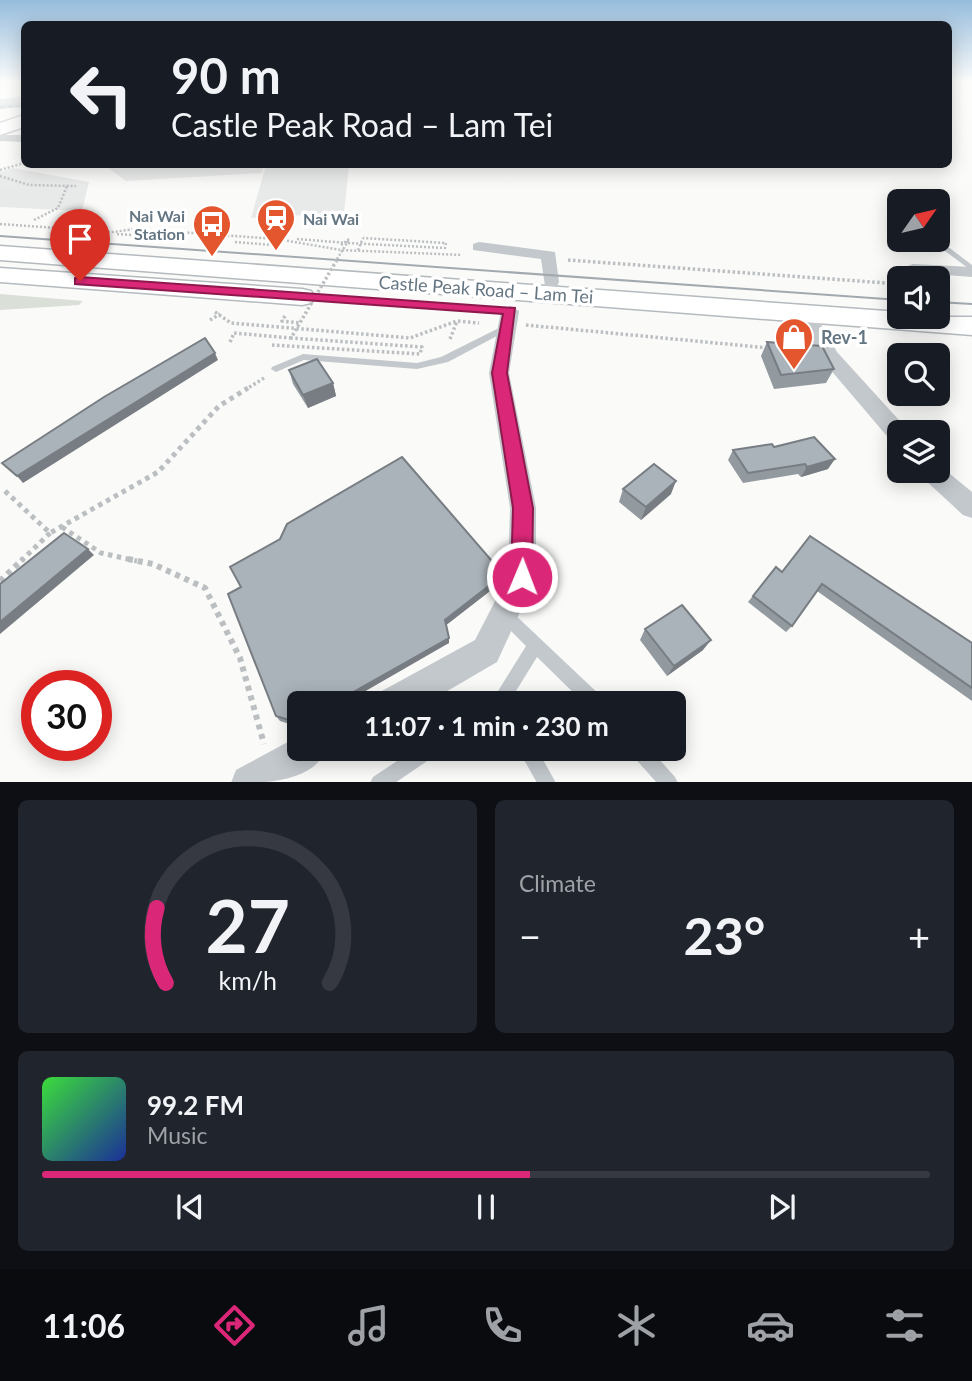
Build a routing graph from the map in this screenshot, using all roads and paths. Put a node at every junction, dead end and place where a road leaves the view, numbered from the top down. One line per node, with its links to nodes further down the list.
1 (21, 122): 2 (highway)
2 (0, 129)
3 (0, 138): 4 (street)
4 (21, 139)
5 (21, 164): 6 (path)
6 (0, 170)
7 (0, 176): 8 (path)
8 (67, 186): 9 (path); 10 (path)
9 (76, 186)
10 (34, 220)
11 (0, 224): 12 (path, Castle Peak Road – Lam Tei)
12 (113, 232): 13 (path); 14 (path, Castle Peak Road – Lam Tei)
13 (132, 235)
14 (277, 239): 16 (path); 17 (path, Castle Peak Road – Lam Tei)
15 (346, 241): 17 (path, bridge); 18 (path); 19 (path, bridge); 34 (path, bridge)
16 (235, 242)
17 (289, 244): 19 (path, Castle Peak Road – Lam Tei)
18 (341, 245)
19 (358, 250): 20 (path, Castle Peak Road – Lam Tei)
20 (474, 251): 27 (street)
21 (949, 252): 25 (lane)
22 (0, 253): 32 (main road, Castle Peak Road – Lam Tei)
23 (575, 262): 28 (path, Castle Peak Road – Lam Tei)
24 (950, 270): 25 (street)
25 (972, 271)
26 (0, 275): 32 (main road, Castle Peak Road – Lam Tei)
27 (551, 282): 29 (street); 32 (street)
28 (887, 283)
29 (576, 296): 31 (main road, Castle Peak Road – Lam Tei); 32 (main road, Castle Peak Road – Lam Tei)
30 (209, 309): 32 (path)
31 (795, 313): 35 (main road, Castle Peak Road – Lam Tei); 36 (street)
32 (513, 314): 36 (main road, Castle Peak Road – Lam Tei); 41 (path); 42 (lane); 50 (street)
33 (282, 321): 34 (path)
34 (300, 323): 37 (path, bridge)
35 (972, 326)
36 (817, 332): 39 (main road, Castle Peak Road – Lam Tei); 43 (street)
37 (291, 338): 38 (path); 40 (path, bridge)
38 (230, 342)
39 (972, 344)
40 (272, 345)
41 (781, 349)
42 (276, 369): 47 (path)
43 (887, 421)
44 (944, 483): 46 (street)
45 (5, 491): 48 (path)
46 (972, 508)
47 (62, 527): 48 (path); 59 (path)
48 (50, 533): 49 (path)
49 (0, 581)
50 (504, 614): 51 (lane); 52 (street)
51 (536, 645): 53 (lane); 54 (lane)
52 (416, 691)
53 (507, 691)
54 (584, 691)
55 (288, 761): 59 (street)
56 (411, 761): 60 (lane)
57 (534, 761): 61 (lane)
58 (649, 761): 62 (lane)
59 (260, 776)
60 (379, 782)
61 (547, 782)
62 (669, 782)

